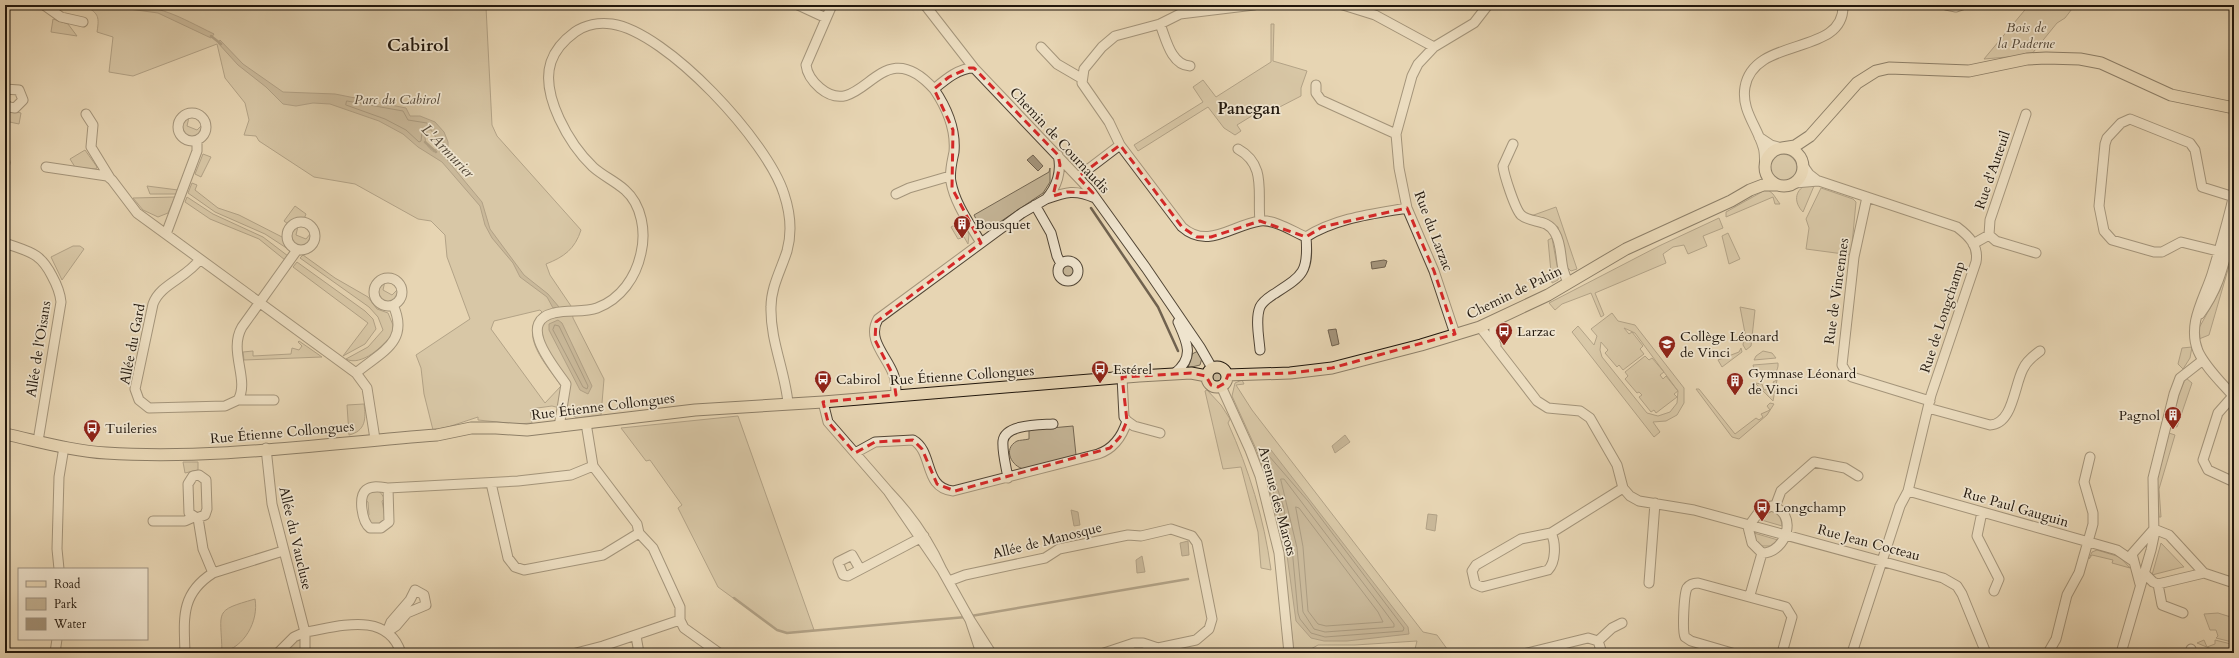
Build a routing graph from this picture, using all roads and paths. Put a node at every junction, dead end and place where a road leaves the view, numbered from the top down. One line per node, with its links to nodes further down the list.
1 (44, 5): 12 (street)
2 (798, 5): 11 (street)
3 (832, 5): 11 (street)
4 (925, 5): 16 (street, Chemin de Cournaudis)
5 (1254, 5): 13 (street)
6 (1343, 5): 15 (street)
7 (1488, 5): 15 (street, Rue du Larzac)
8 (1843, 5): 30 (street)
9 (1946, 5): 10 (street)
10 (1962, 5)
11 (826, 18): 22 (street)
12 (83, 22)
13 (1160, 24): 17 (street); 20 (street)
14 (1040, 46): 20 (street)
15 (1434, 47): 28 (street, Rue du Larzac)
16 (968, 60): 18 (street, Chemin de Cournaudis); 19 (street)
17 (1190, 66)
18 (974, 68): 19 (street); 36 (street, Chemin de Cournaudis)
19 (949, 77): 22 (street)
20 (1081, 78): 33 (street)
21 (1316, 86): 28 (street)
22 (934, 89): 40 (street)
23 (6, 90): 24 (street)
24 (5, 104)
25 (2234, 108): 29 (main road)
26 (86, 114): 41 (street)
27 (2026, 114): 59 (street, Rue d'Auteuil)
28 (1396, 134): 55 (street, Rue du Larzac)
29 (1810, 136): 34 (main road); 37 (main road)
30 (1759, 137): 34 (street); 38 (street)
31 (197, 141): 58 (street)
32 (1513, 144): 69 (street)
33 (1120, 145): 42 (street); 56 (street)
34 (1782, 148): 37 (main road); 38 (main road)
35 (1238, 149): 56 (street)
36 (1058, 155): 42 (street, Chemin de Cournaudis); 44 (street)
37 (1802, 162): 45 (main road); 45 (street)
38 (1765, 165): 46 (main road); 47 (main road, Chemin de Pahin)
39 (46, 167): 41 (street)
40 (950, 176): 49 (street); 62 (street)
41 (110, 178): 58 (street)
42 (1080, 179): 48 (street); 52 (street, Chemin de Cournaudis)
43 (1819, 181): 51 (street)
44 (1057, 182): 48 (street); 53 (street)
45 (1795, 183): 46 (main road)
46 (1776, 185): 47 (main road, Chemin de Pahin)
47 (1750, 190): 69 (main road, Chemin de Pahin)
48 (1067, 192): 52 (street); 53 (street)
49 (896, 194)
50 (2234, 196): 65 (street); 65 (street)
51 (1867, 197): 63 (street); 92 (street, Rue de Vincennes)
52 (1096, 198): 70 (street, Chemin de Cournaudis)
53 (1046, 199): 54 (street)
54 (1035, 205): 62 (street); 68 (street)
55 (1407, 208): 60 (street); 75 (street, Rue du Larzac)
56 (1260, 221): 60 (street)
57 (2234, 225): 65 (street)
58 (166, 234): 67 (street)
59 (1989, 235): 63 (street); 66 (street)
60 (1306, 237): 77 (street)
61 (5, 243): 100 (street, Allée de l'Oisans)
62 (981, 243): 86 (street)
63 (1974, 244): 92 (street, Rue de Longchamp)
64 (297, 250): 71 (street)
65 (2226, 253): 79 (street)
66 (2036, 254)
67 (200, 259): 71 (street); 88 (street, Allée du Gard)
68 (1061, 264)
69 (1569, 283): 73 (main road, Chemin de Pahin)
70 (1167, 299): 80 (street, Chemin de Cournaudis); 82 (street, Chemin de Cournaudis)
71 (260, 302): 81 (street); 88 (street)
72 (393, 305): 81 (street)
73 (1492, 321): 74 (main road, Chemin de Pahin); 76 (street)
74 (1480, 327): 75 (main road, Chemin de Pahin); 76 (street)
75 (1455, 334): 83 (main road, Chemin de Pahin)
76 (1496, 345): 111 (street)
77 (1260, 350)
78 (2040, 351): 92 (street, Rue de Vincennes)
79 (2203, 360): 87 (street); 118 (street)
80 (1209, 372): 82 (main road, Rue Étienne Collongues); 83 (main road); 85 (main road)
81 (356, 373): 99 (street)
82 (1175, 373): 84 (main road, Rue Étienne Collongues)
83 (1227, 375): 85 (main road)
84 (1122, 377): 86 (main road, Rue Étienne Collongues); 93 (street)
85 (1221, 386): 164 (street, Avenue des Marots)
86 (896, 395): 90 (main road, Rue Étienne Collongues)
87 (2234, 396): 108 (street)
88 (238, 400): 89 (street, Allée du Gard)
89 (274, 400)
90 (823, 402): 91 (main road, Rue Étienne Collongues); 103 (street)
91 (788, 403): 94 (main road, Rue Étienne Collongues); 96 (street)
92 (1929, 405): 112 (street, Rue de Longchamp)
93 (1127, 422): 97 (street); 107 (street)
94 (586, 424): 96 (main road, Rue Étienne Collongues); 105 (street)
95 (1053, 424): 107 (street)
96 (559, 426): 99 (main road, Rue Étienne Collongues)
97 (1160, 433)
98 (5, 434): 100 (main road, Rue Étienne Collongues)
99 (375, 439): 102 (main road, Rue Étienne Collongues)
100 (38, 441): 101 (main road, Rue Étienne Collongues)
101 (64, 447): 102 (main road, Rue Étienne Collongues); 131 (street)
102 (266, 448): 125 (street, Allée du Vaucluse)
103 (854, 453): 107 (street); 122 (street)
104 (2090, 457): 123 (street)
105 (593, 466): 109 (street); 119 (street)
106 (1858, 476): 114 (street)
107 (1008, 478)
108 (2234, 482)
109 (491, 483): 110 (street); 119 (street)
110 (388, 488): 110 (street)
111 (1623, 488): 113 (street, Rue Jean Cocteau); 120 (street)
112 (1908, 492): 115 (street, Rue Paul Gauguin); 129 (street, Rue de Longchamp)
113 (1655, 503): 117 (street, Rue Jean Cocteau); 137 (street)
114 (1774, 507): 117 (street); 121 (street)
115 (1982, 512): 123 (street, Rue Paul Gauguin); 141 (street)
116 (153, 521): 134 (street)
117 (1748, 524): 121 (street, Rue Jean Cocteau); 128 (street)
118 (2154, 529): 124 (street); 127 (street); 135 (street)
119 (639, 533): 145 (street)
120 (1551, 533): 120 (street)
121 (1786, 534): 128 (street); 129 (street, Rue Jean Cocteau)
122 (922, 537): 132 (street); 136 (street)
123 (2088, 542): 126 (street, Rue Paul Gauguin); 171 (street)
124 (2136, 548): 126 (street, Rue Paul Gauguin); 127 (street, Rue Paul Gauguin); 130 (street)
125 (283, 550): 134 (street); 147 (street, Allée du Vaucluse)
126 (2116, 550): 130 (street, Rue Paul Gauguin)
127 (2151, 550): 133 (street)
128 (1762, 553): 142 (street)
129 (1882, 560): 169 (street, Rue de Longchamp); 170 (street, Rue Jean Cocteau)
130 (2134, 563): 133 (street, Rue Paul Gauguin); 139 (street)
131 (59, 568)
132 (860, 569)
133 (2146, 570): 139 (street); 140 (street)
134 (213, 573): 155 (street)
135 (2204, 573): 138 (street); 140 (street)
136 (948, 581): 144 (street); 152 (street, Allée de Manosque)
137 (1648, 583)
138 (2234, 583)
139 (2140, 584): 172 (street)
140 (2158, 584): 143 (street)
141 (1994, 591)
142 (1750, 596): 167 (street); 168 (street)
143 (2183, 613)
144 (969, 617): 153 (street); 162 (street)
145 (680, 620): 149 (street); 161 (street)
146 (1622, 623): 151 (street)
147 (305, 632): 148 (street); 156 (street); 157 (street, Allée du Vaucluse)
148 (387, 632): 148 (street); 158 (street)
149 (636, 636): 159 (street); 160 (street)
150 (57, 640): 154 (street)
151 (1598, 641): 165 (street); 166 (street)
152 (1159, 650): 163 (street, Allée de Manosque)
153 (980, 651)
154 (55, 653)
155 (185, 653)
156 (278, 653)
157 (305, 653)
158 (401, 653)
159 (576, 653)
160 (639, 653)
161 (719, 653)
162 (991, 653)
163 (1104, 653)
164 (1289, 653)
165 (1527, 653)
166 (1602, 653)
167 (1732, 653)
168 (1782, 653)
169 (1852, 653)
170 (1986, 653)
171 (2048, 653)
172 (2120, 653)

